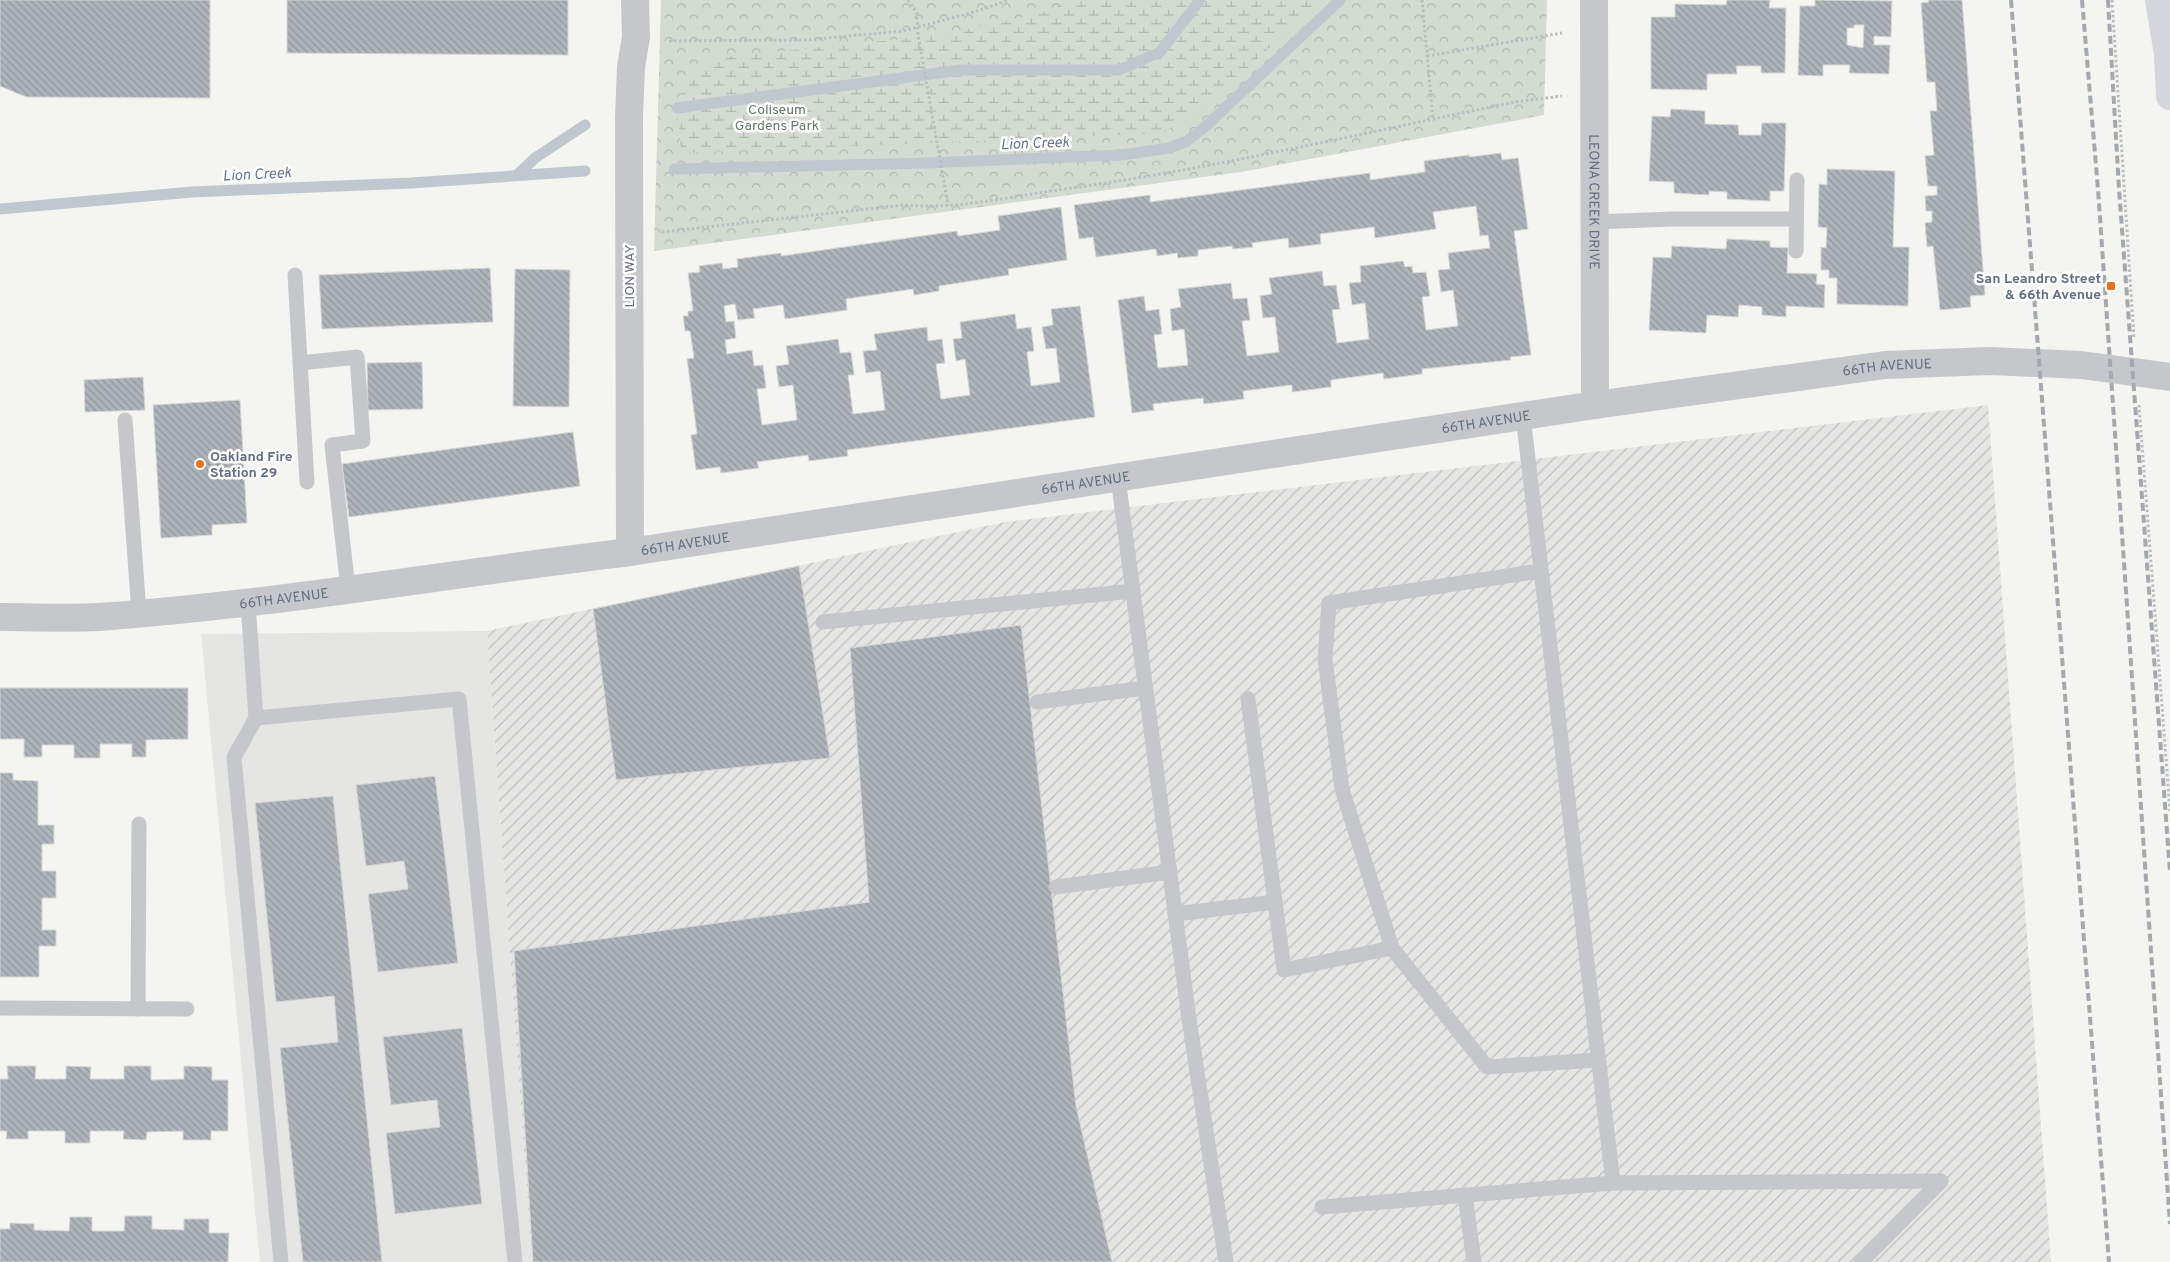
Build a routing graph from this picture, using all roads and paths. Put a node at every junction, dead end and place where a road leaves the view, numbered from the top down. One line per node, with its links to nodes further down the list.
1 (635, 0): 10 (street, LION WAY)
2 (908, 0): 7 (path)
3 (1009, 0): 7 (path)
4 (1422, 0): 11 (path)
5 (1594, 0): 8 (street, LEONA CREEK DRIVE)
6 (2159, 0): 12 (main road)
7 (918, 26): 10 (path); 17 (path)
8 (1595, 28): 11 (path); 13 (street, LEONA CREEK DRIVE)
9 (2170, 29): 12 (main road)
10 (636, 38): 20 (street, LION WAY)
11 (1427, 56): 15 (path)
12 (2169, 57): 14 (main road)
13 (1594, 92): 15 (path); 19 (street, LEONA CREEK DRIVE)
14 (2170, 96)
15 (1434, 119): 17 (path)
16 (1797, 180): 18 (lane)
17 (948, 205): 20 (path)
18 (1796, 219): 19 (lane); 21 (lane)
19 (1595, 222): 25 (street, LEONA CREEK DRIVE)
20 (628, 236): 30 (street, LION WAY)
21 (1796, 251)
22 (296, 275): 23 (lane)
23 (300, 362): 29 (lane); 32 (lane)
24 (2170, 377): 25 (street, 66TH AVENUE)
25 (1595, 405): 26 (street, 66TH AVENUE)
26 (1523, 416): 28 (street, 66TH AVENUE); 31 (lane)
27 (125, 420): 35 (lane)
28 (1118, 478): 30 (street, 66TH AVENUE); 33 (lane)
29 (307, 482)
30 (630, 552): 32 (street, 66TH AVENUE)
31 (1540, 571): 47 (lane); 51 (lane)
32 (348, 590): 34 (street, 66TH AVENUE)
33 (1132, 591): 37 (lane); 38 (lane)
34 (248, 602): 35 (street, 66TH AVENUE); 41 (lane)
35 (139, 613): 36 (street, 66TH AVENUE)
36 (0, 617)
37 (823, 622)
38 (1145, 688): 40 (lane); 43 (lane)
39 (1248, 699): 45 (lane)
40 (1037, 702)
41 (256, 718): 55 (lane); 56 (lane)
42 (139, 824): 49 (lane)
43 (1170, 872): 44 (lane); 46 (lane)
44 (1056, 887)
45 (1275, 902): 46 (lane); 47 (lane)
46 (1175, 914): 57 (lane)
47 (1392, 948): 51 (lane)
48 (0, 1008): 49 (lane)
49 (138, 1009): 50 (lane)
50 (186, 1010)
51 (1598, 1060): 52 (lane)
52 (1612, 1182): 53 (lane); 59 (lane)
53 (1465, 1195): 54 (lane); 58 (lane)
54 (1322, 1207)
55 (281, 1262)
56 (515, 1262)
57 (1226, 1262)
58 (1474, 1262)
59 (1861, 1262)

